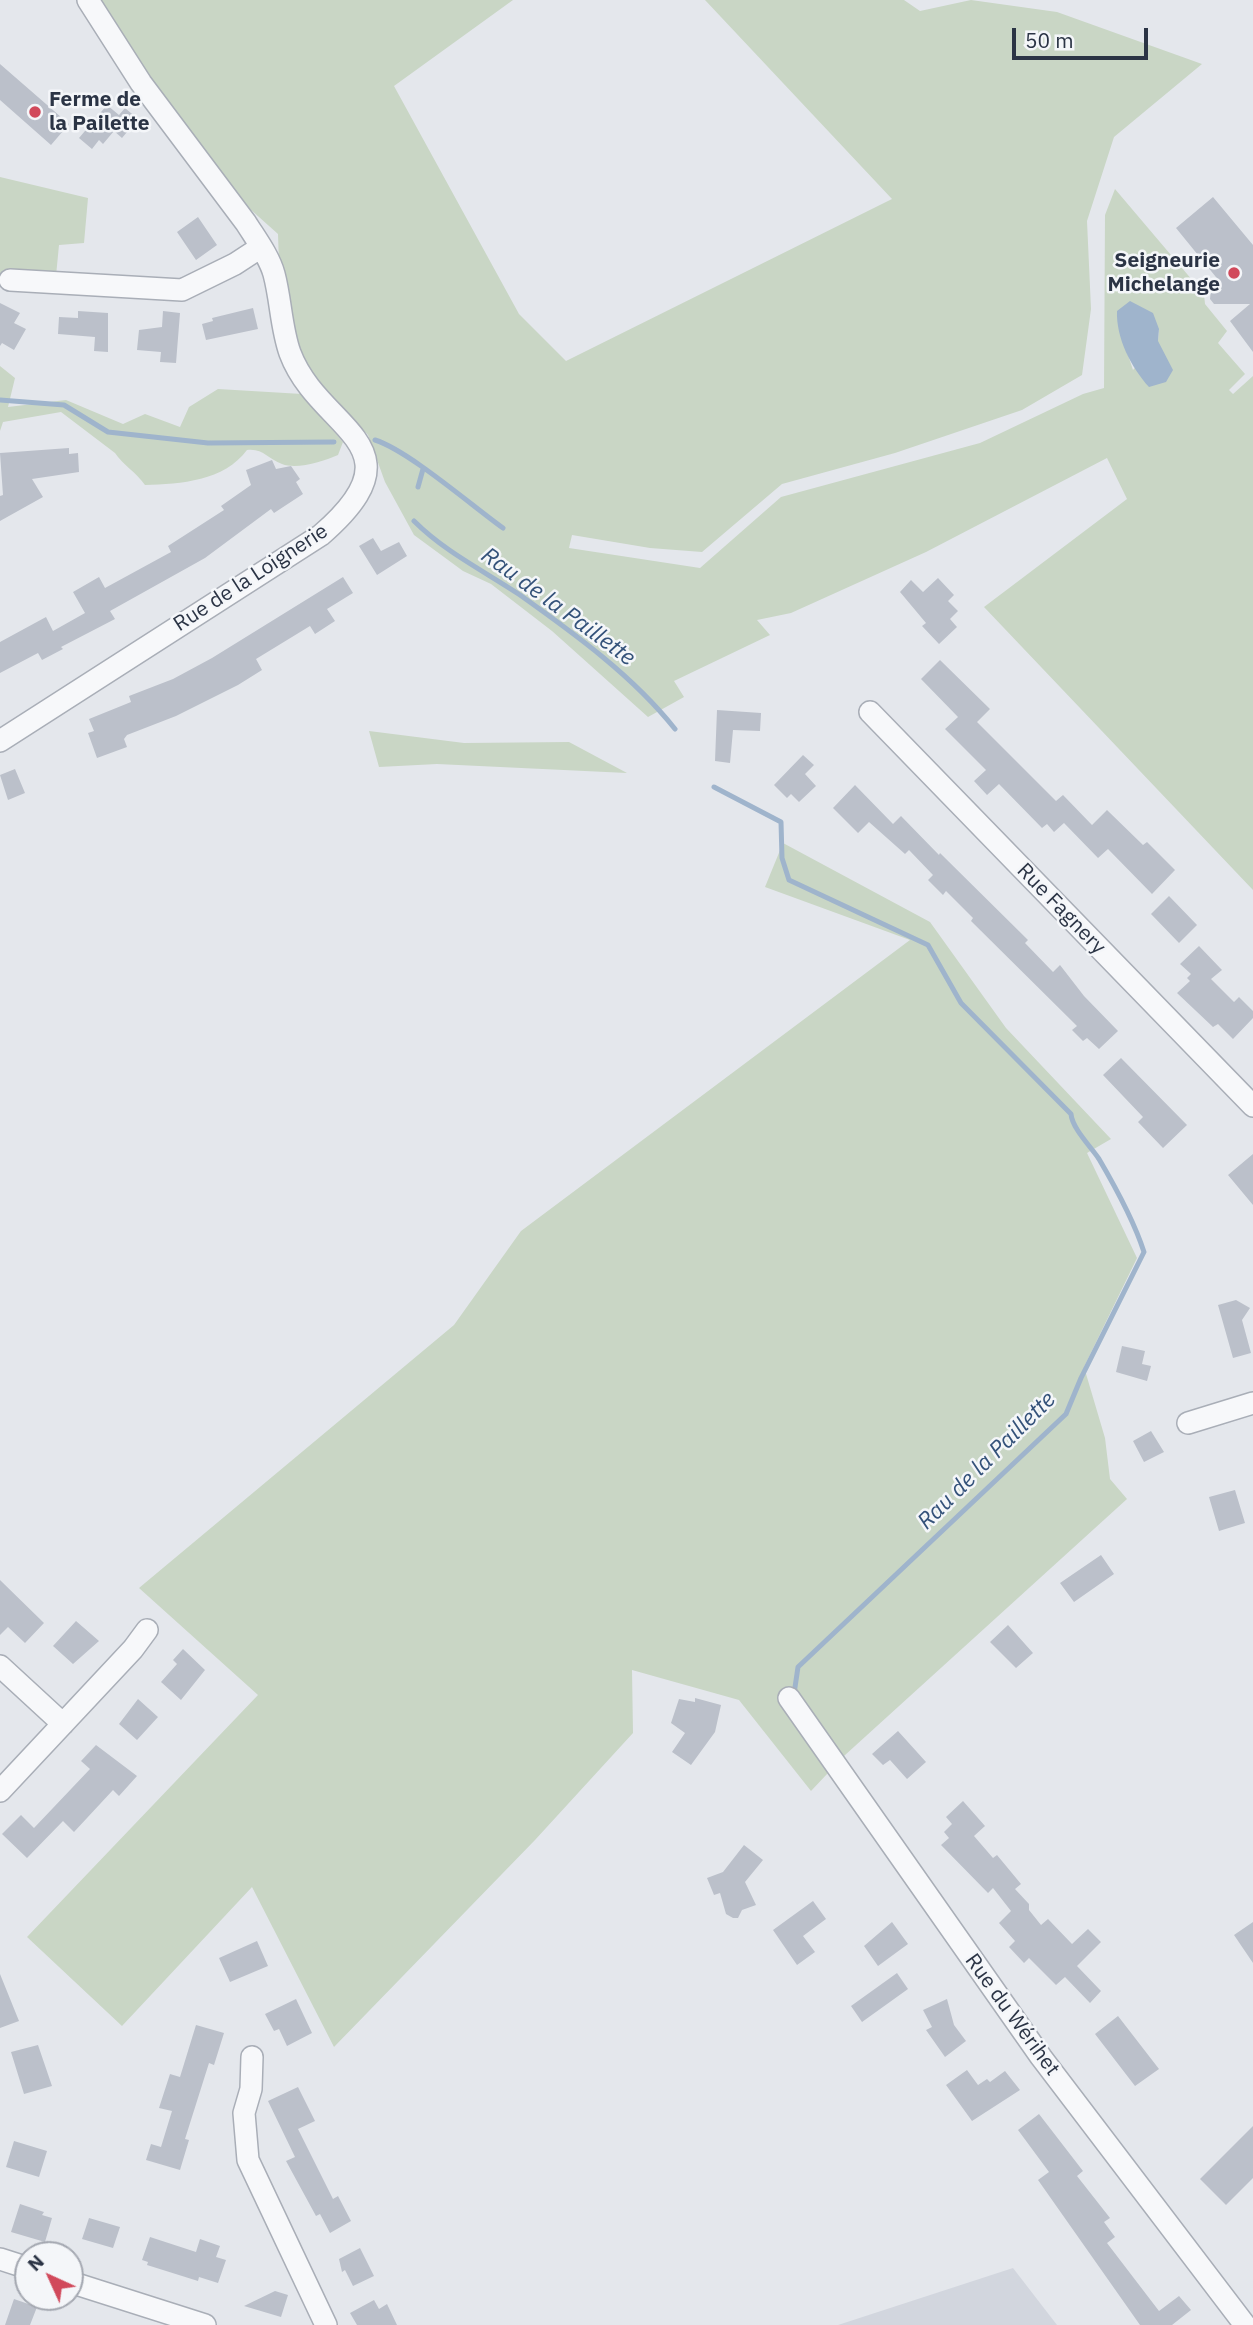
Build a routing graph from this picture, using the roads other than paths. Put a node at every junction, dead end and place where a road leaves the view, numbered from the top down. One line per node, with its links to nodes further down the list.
1 (88, 0): 2 (street, Rue de la Loignerie)
2 (261, 247): 3 (street); 5 (street, Rue de la Loignerie)
3 (10, 280)
4 (870, 712): 6 (street, Rue Fagnery)
5 (0, 741)
6 (1253, 1106)
7 (1253, 1403): 8 (street)
8 (1188, 1423)
9 (147, 1630): 12 (street)
10 (0, 1665): 12 (street)
11 (789, 1698): 18 (street, Rue du Wérihet)
12 (63, 1724): 13 (street)
13 (0, 1791)
14 (252, 2057): 17 (street)
15 (84, 2286): 16 (street)
16 (205, 2325)
17 (326, 2325)
18 (1245, 2325)

